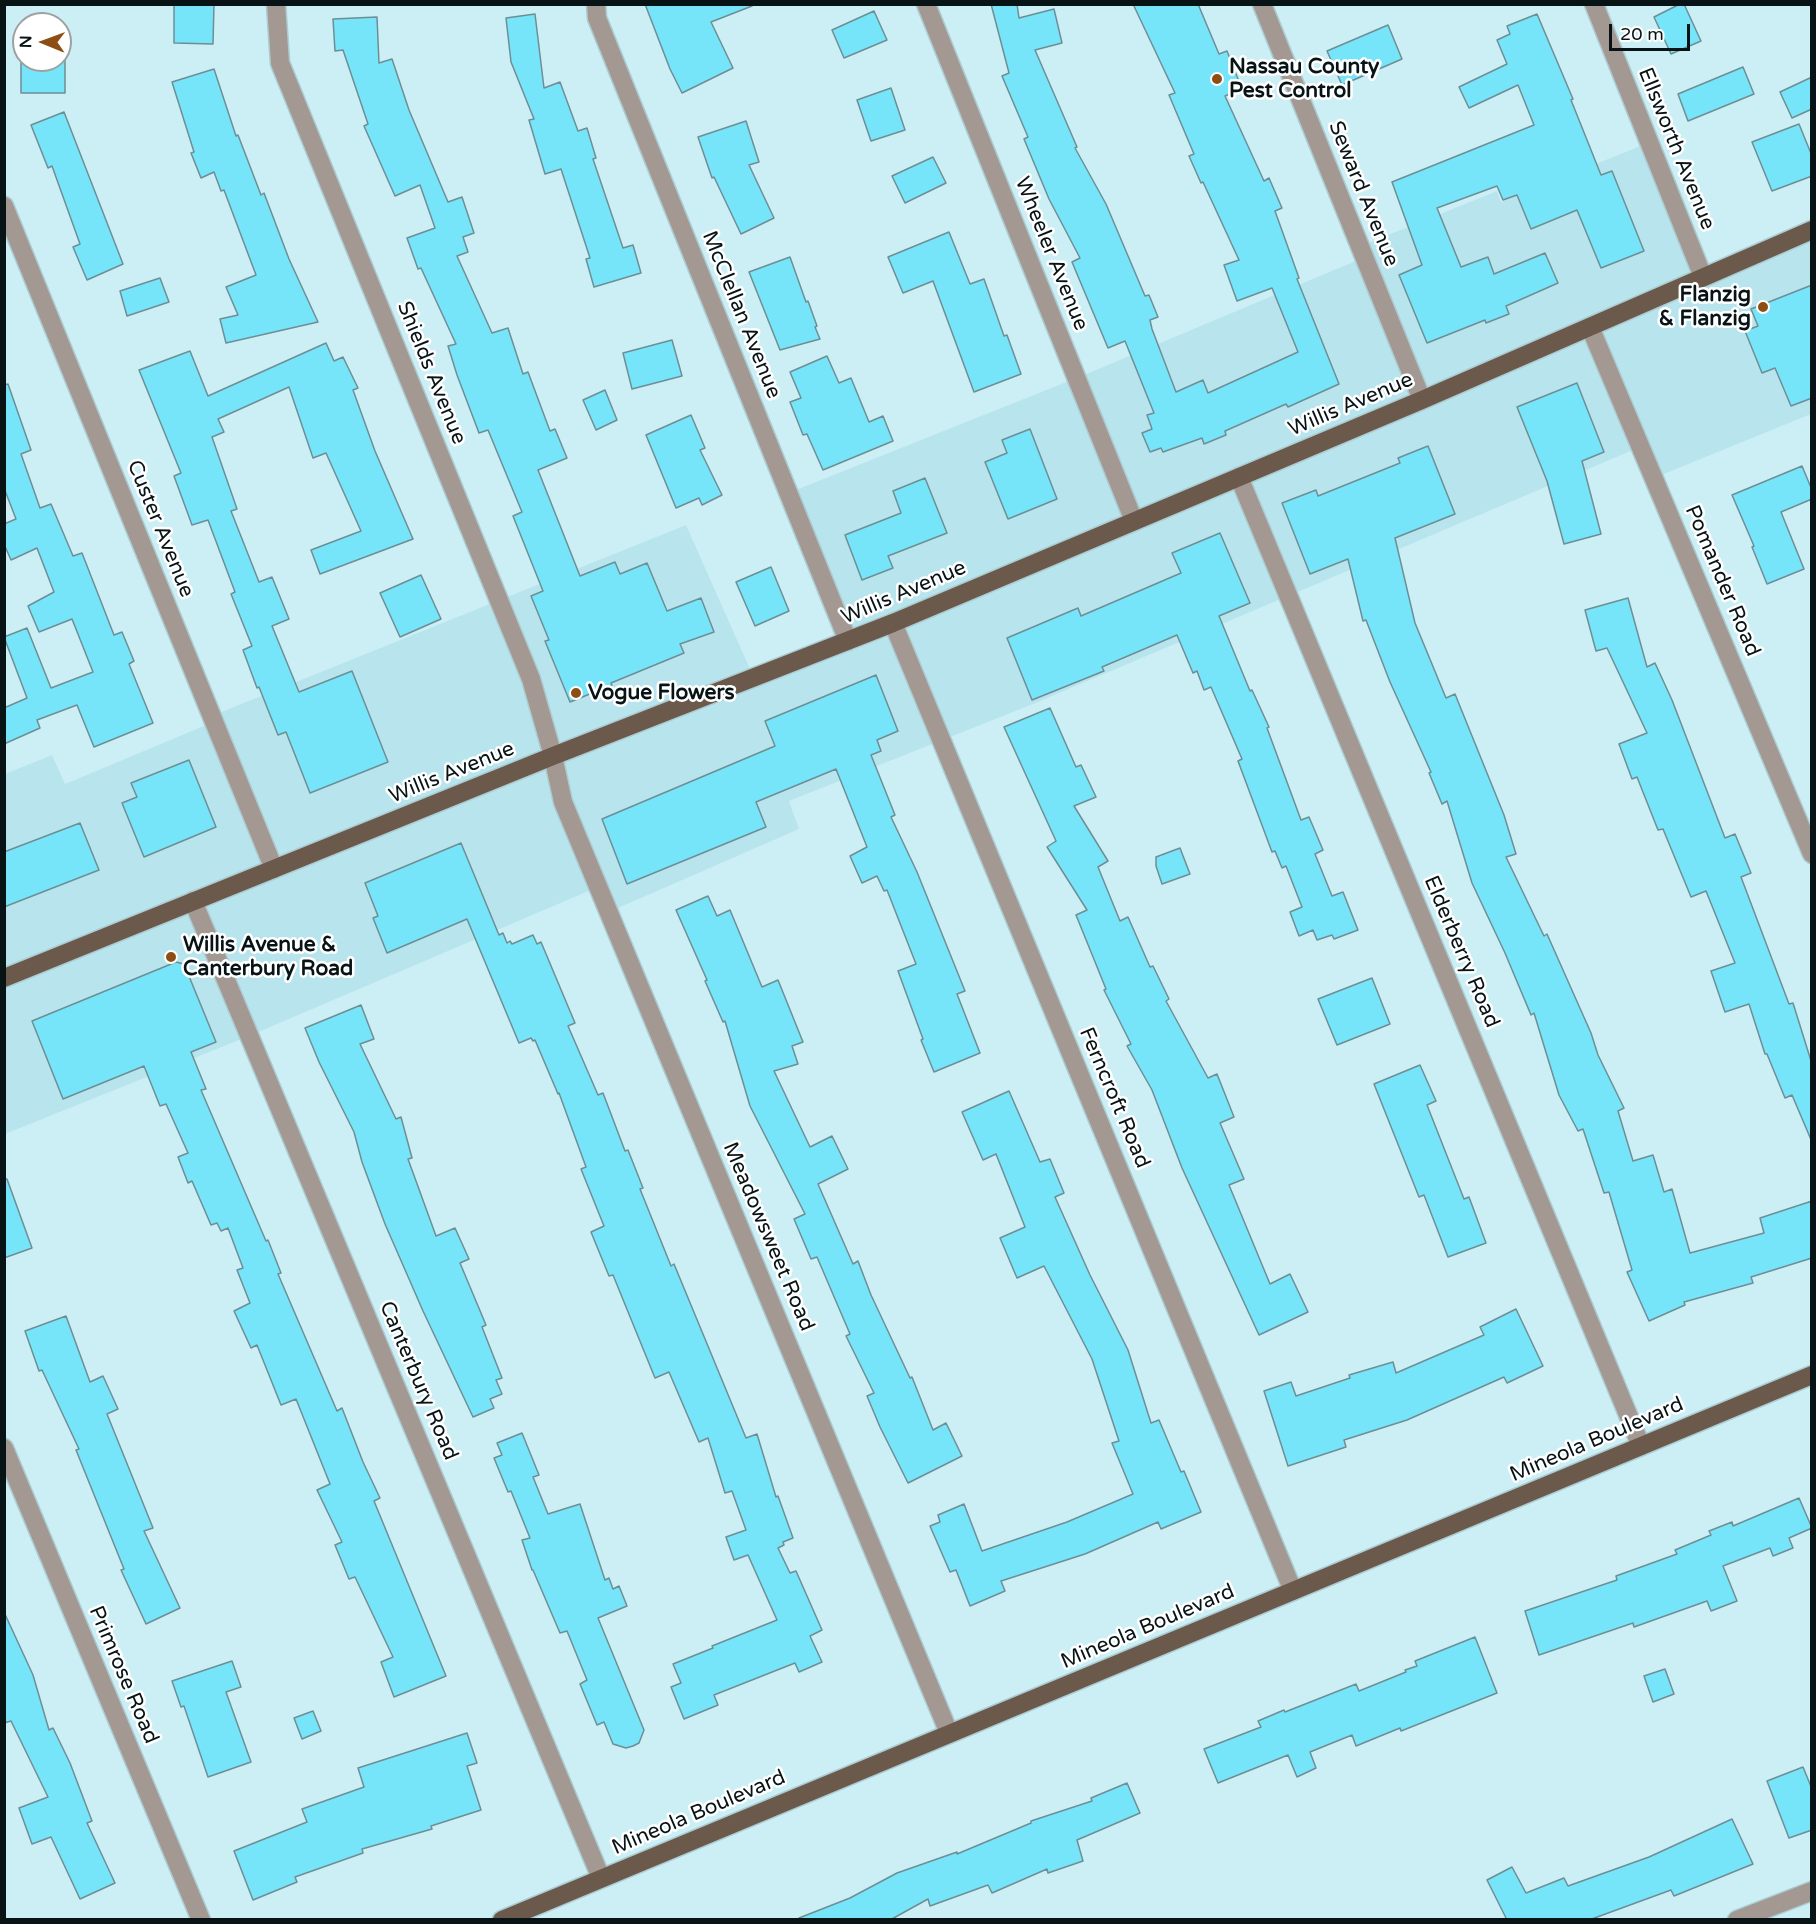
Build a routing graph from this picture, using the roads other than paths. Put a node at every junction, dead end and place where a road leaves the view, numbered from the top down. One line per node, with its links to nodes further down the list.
1 (276, 4): 15 (street, Shields Avenue)
2 (596, 4): 14 (street, McClellan Avenue)
3 (926, 4): 12 (street, Wheeler Avenue)
4 (1262, 4): 10 (street, Seward Avenue)
5 (1594, 4): 8 (street, Ellsworth Avenue)
6 (4, 206): 17 (street, Custer Avenue)
7 (1812, 230): 8 (main road, Willis Avenue)
8 (1703, 277): 9 (main road, Willis Avenue)
9 (1590, 327): 10 (main road, Willis Avenue); 16 (street, Pomander Road)
10 (1422, 400): 11 (main road, Willis Avenue)
11 (1239, 477): 12 (main road, Willis Avenue); 21 (street, Elderberry Road)
12 (1134, 521): 13 (main road, Willis Avenue)
13 (893, 623): 14 (main road, Willis Avenue); 23 (street, Ferncroft Road)
14 (848, 641): 15 (main road, Willis Avenue)
15 (553, 756): 17 (main road, Willis Avenue); 24 (street, Meadowsweet Road)
16 (1812, 854)
17 (274, 868): 18 (main road, Willis Avenue)
18 (193, 901): 19 (main road, Willis Avenue); 25 (street, Canterbury Road)
19 (4, 978)
20 (1812, 1375): 21 (main road, Mineola Boulevard)
21 (1641, 1446): 23 (main road, Mineola Boulevard)
22 (4, 1448): 27 (street, Primrose Road)
23 (1293, 1591): 24 (main road, Mineola Boulevard)
24 (949, 1733): 25 (main road, Mineola Boulevard)
25 (601, 1878): 28 (main road, Mineola Boulevard)
26 (1812, 1891): 29 (street)
27 (201, 1920)
28 (502, 1920)
29 (1737, 1920)

